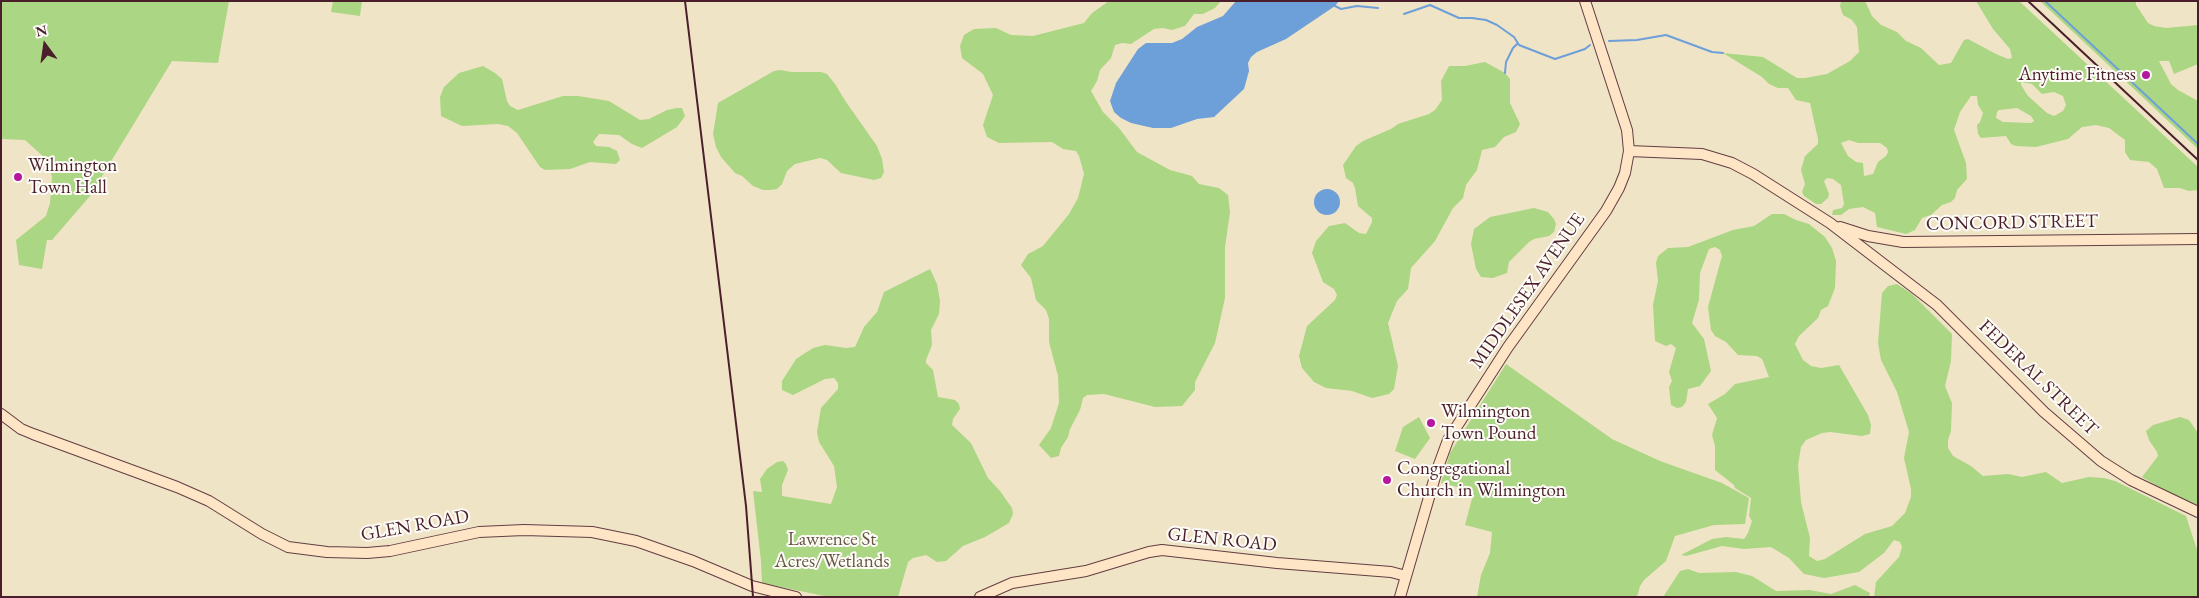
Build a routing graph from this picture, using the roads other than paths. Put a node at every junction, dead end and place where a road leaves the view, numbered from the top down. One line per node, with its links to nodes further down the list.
1 (1584, 1): 2 (street, MIDDLESEX AVENUE)
2 (1629, 150): 3 (street, FEDERAL STREET); 9 (street, MIDDLESEX AVENUE)
3 (1830, 223): 4 (street, CONCORD STREET); 6 (street, FEDERAL STREET)
4 (1872, 237): 5 (street, CONCORD STREET); 6 (street)
5 (2198, 240)
6 (1866, 251): 8 (street, FEDERAL STREET)
7 (1, 414): 10 (street, GLEN ROAD)
8 (2198, 512)
9 (1406, 576): 11 (street, GLEN ROAD); 12 (street, MIDDLESEX AVENUE)
10 (796, 597)
11 (980, 597)
12 (1400, 597)

